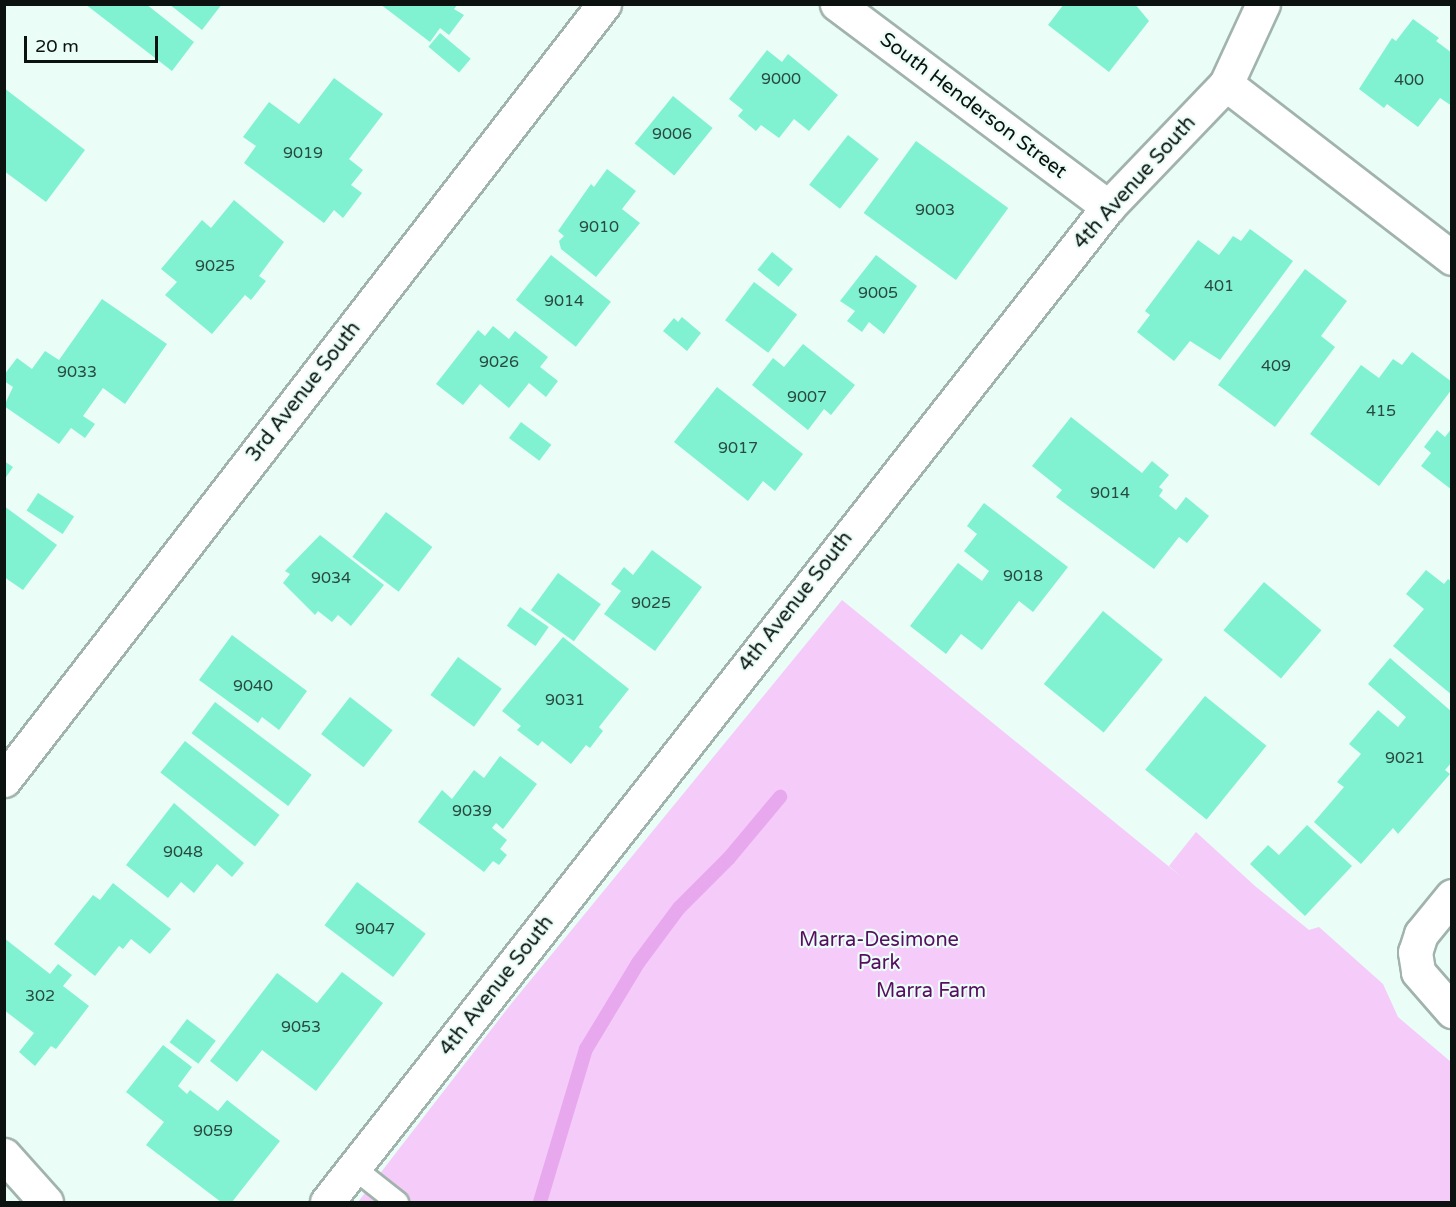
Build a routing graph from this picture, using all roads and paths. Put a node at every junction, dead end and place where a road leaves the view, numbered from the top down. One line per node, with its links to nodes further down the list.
1 (604, 4): 7 (street, 3rd Avenue South)
2 (837, 4): 5 (street, South Henderson Street)
3 (1263, 4): 4 (street, 4th Avenue South)
4 (1226, 84): 5 (street, 4th Avenue South); 6 (street)
5 (1108, 207): 11 (street, 4th Avenue South)
6 (1452, 258)
7 (4, 780)
8 (1452, 896): 9 (street)
9 (1452, 1011)
10 (4, 1155): 12 (street)
11 (354, 1168): 13 (street, 4th Avenue South); 14 (lane)
12 (46, 1203)
13 (327, 1203)
14 (397, 1203)

